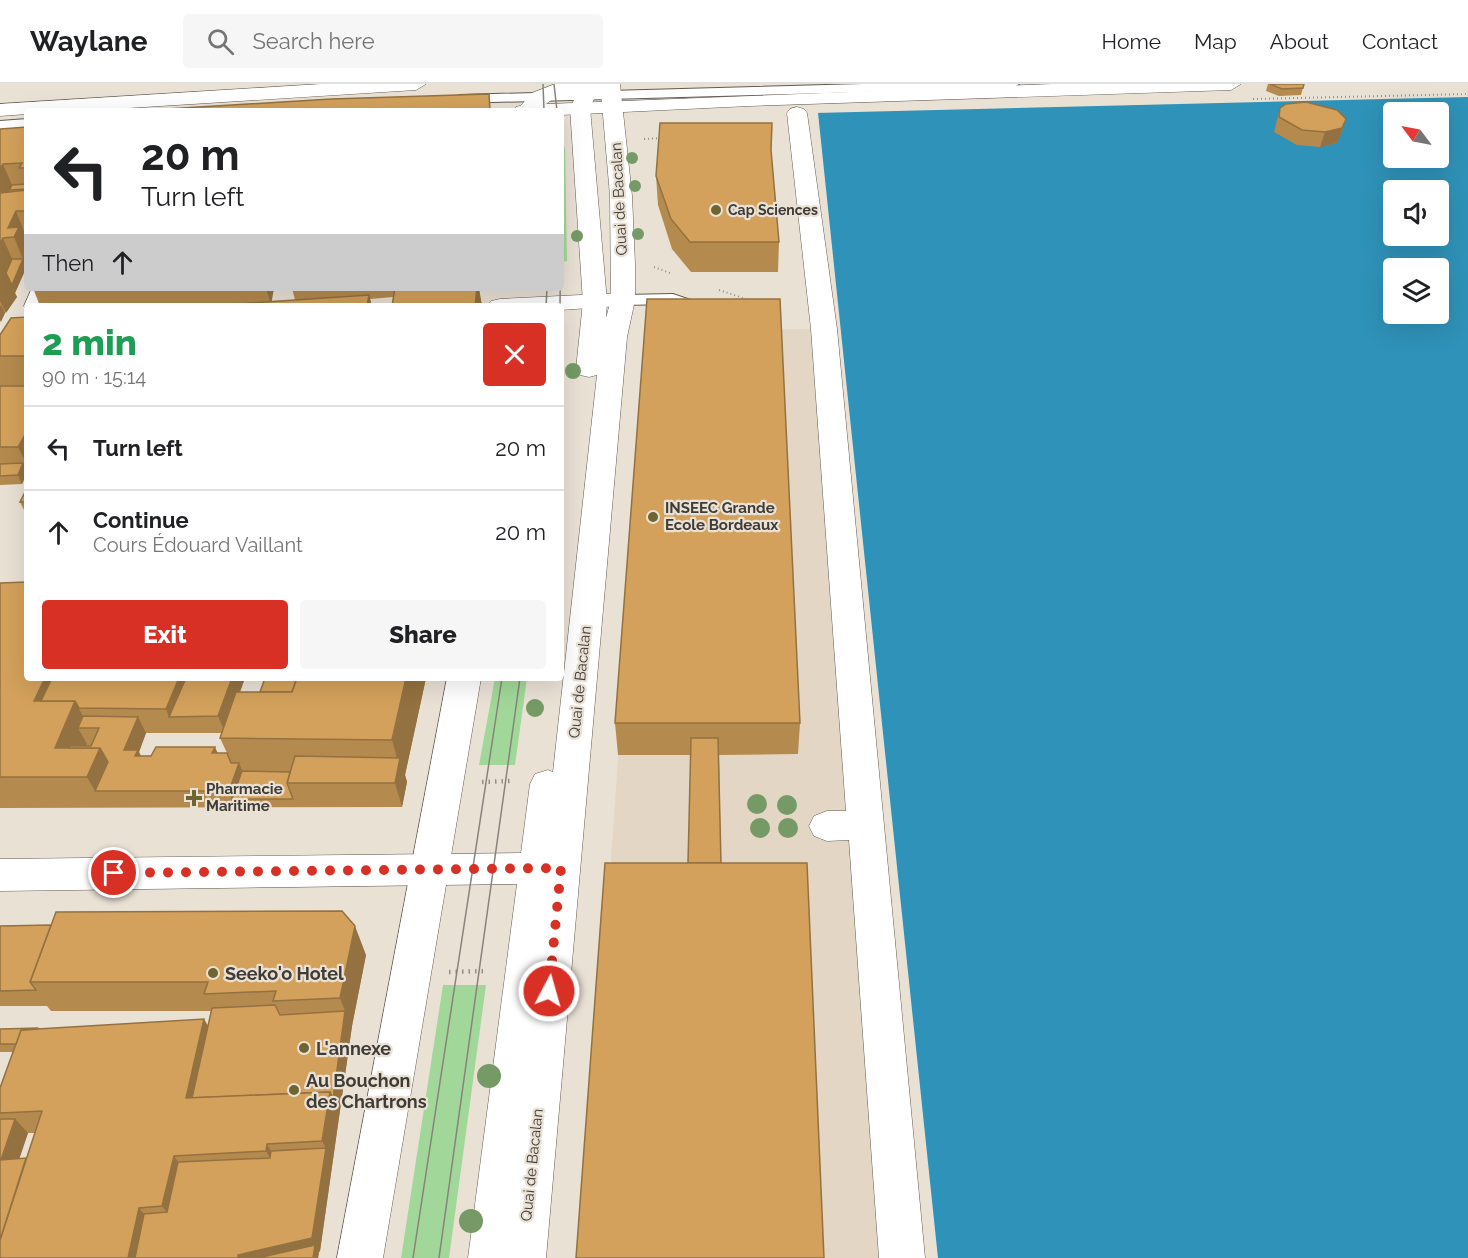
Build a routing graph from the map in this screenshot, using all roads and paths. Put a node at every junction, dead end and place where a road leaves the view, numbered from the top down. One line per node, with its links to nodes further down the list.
1 (416, 84): 11 (main road)
2 (1012, 84): 7 (lane)
3 (1231, 84): 7 (main road)
4 (600, 93): 6 (main road); 7 (main road); 7 (lane); 13 (main road); 25 (main road, Quai de Bacalan); 25 (main road, Quai de Bacalan)
5 (1468, 94): 8 (path)
6 (543, 95): 9 (lane); 12 (main road)
7 (801, 96): 31 (main road)
8 (1302, 98)
9 (447, 99)
10 (24, 108): 14 (main road)
11 (32, 108)
12 (527, 108)
13 (538, 108)
14 (0, 110)
15 (24, 123): 16 (lane)
16 (0, 124)
17 (24, 138): 20 (main road)
18 (665, 138): 19 (path)
19 (645, 139)
20 (0, 140)
21 (651, 266): 22 (path)
22 (677, 275)
23 (709, 286): 24 (path)
24 (751, 300)
25 (609, 301): 26 (main road); 27 (lane); 28 (main road, Quai de Bacalan); 33 (main road, Quai de Bacalan)
26 (564, 303)
27 (710, 330)
28 (564, 627)
29 (464, 681): 34 (main road)
30 (558, 681): 33 (main road, Quai de Bacalan)
31 (864, 825): 32 (main road); 39 (main road)
32 (827, 826)
33 (549, 868): 34 (main road); 37 (main road, Quai de Bacalan); 38 (main road, Quai de Bacalan)
34 (431, 870): 35 (main road); 36 (main road)
35 (0, 875)
36 (360, 1258)
37 (491, 1258)
38 (523, 1258)
39 (902, 1258)

